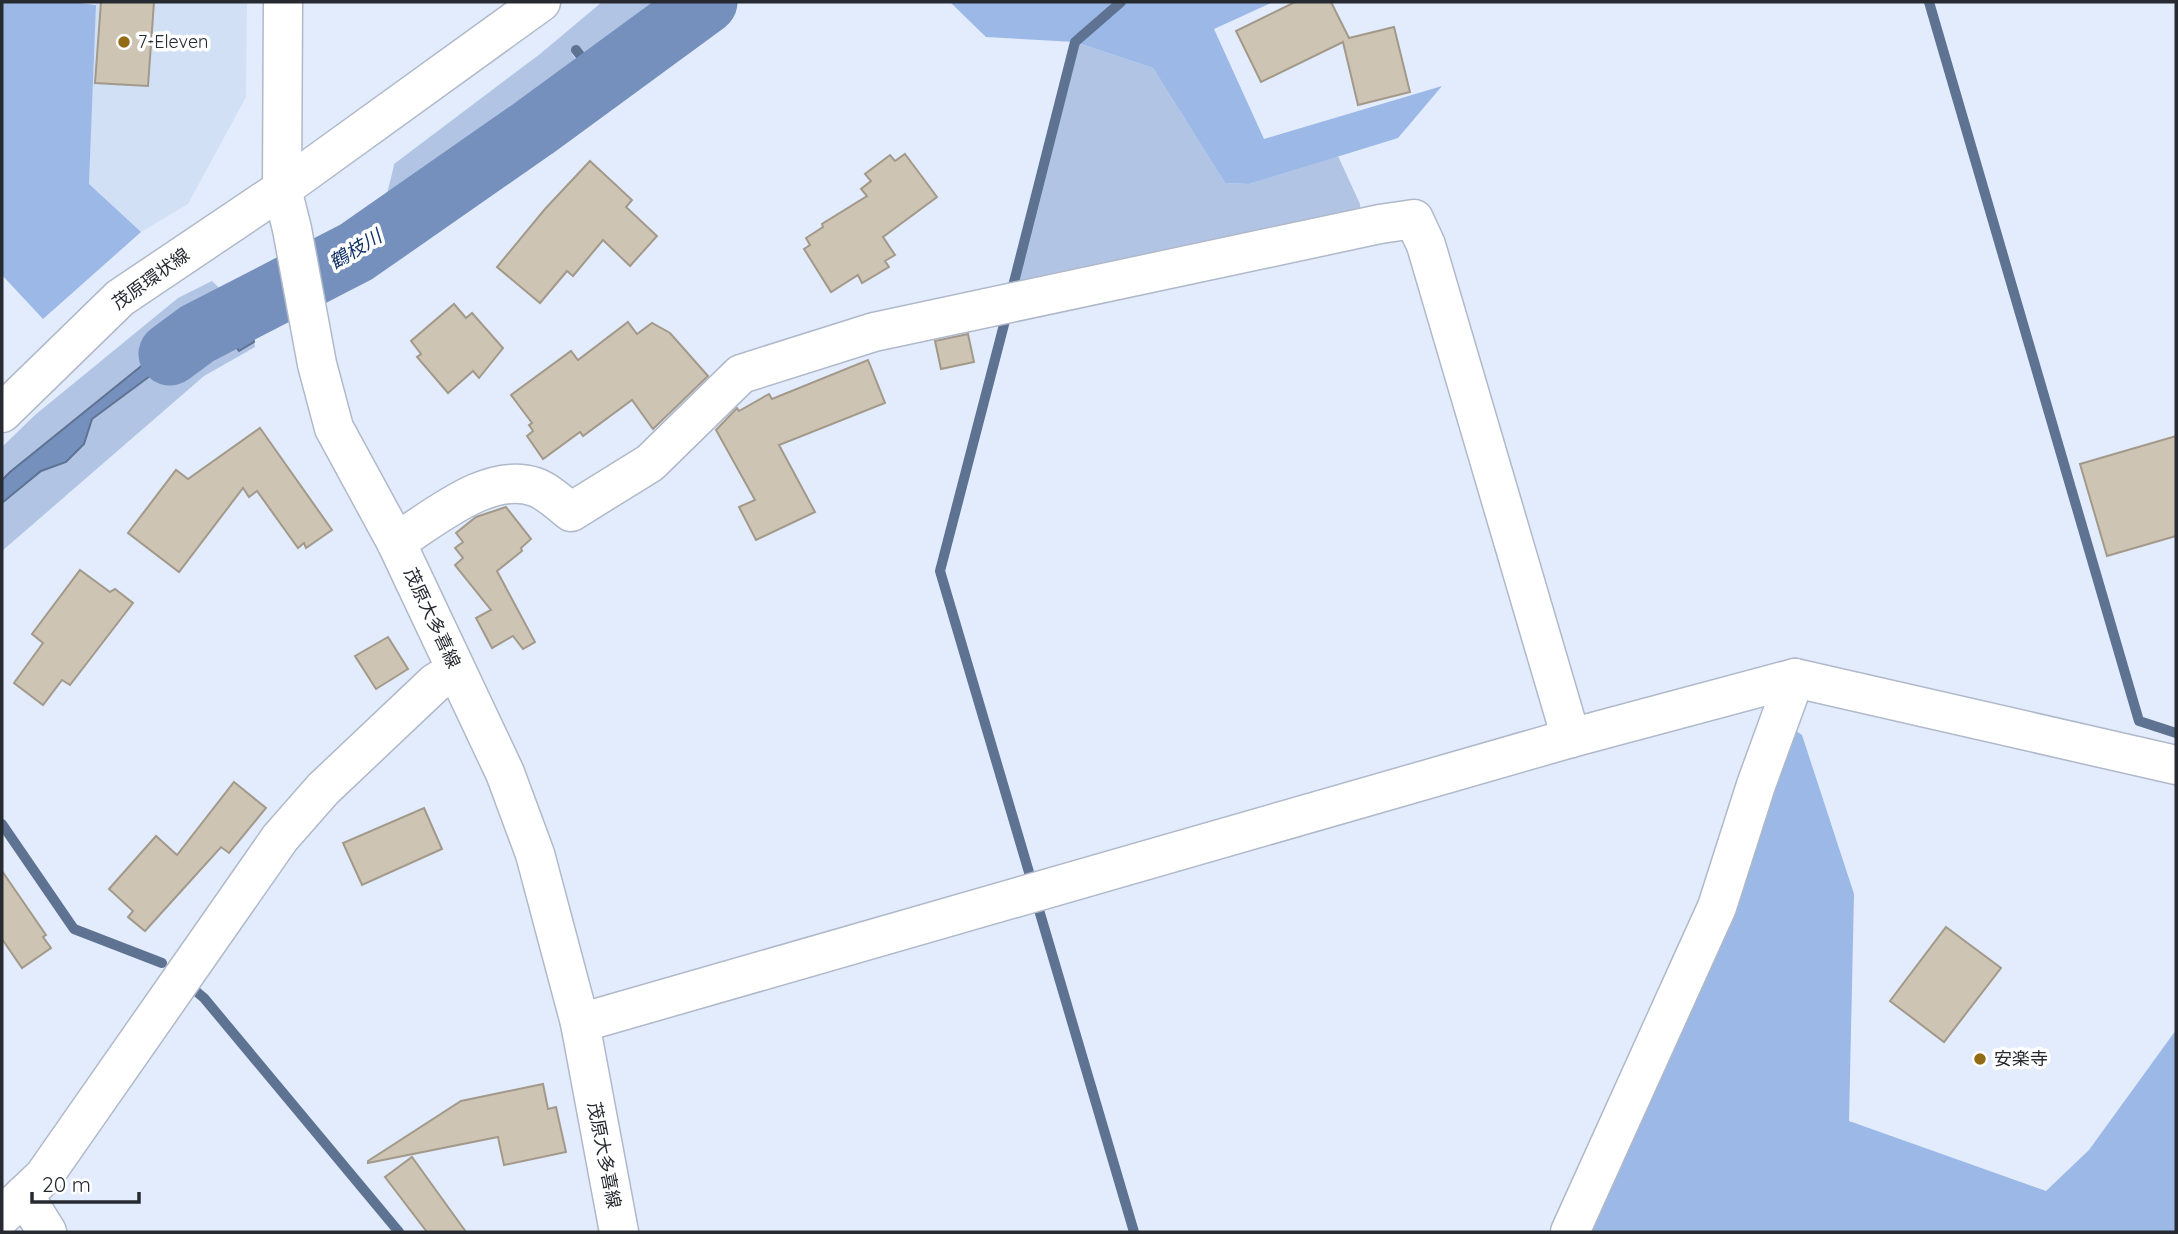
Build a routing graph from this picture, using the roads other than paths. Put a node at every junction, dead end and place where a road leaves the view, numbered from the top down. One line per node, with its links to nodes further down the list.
1 (283, 2): 3 (street, 茂原大多喜線)
2 (541, 2): 3 (street, 茂原環状線)
3 (282, 189): 4 (street, 茂原環状線); 5 (street, 茂原大多喜線)
4 (2, 413)
5 (396, 542): 6 (street, 茂原大多喜線); 8 (street)
6 (456, 670): 10 (street, 茂原大多喜線); 11 (street)
7 (1795, 678): 8 (street); 9 (street); 14 (street)
8 (1571, 738): 10 (street)
9 (2176, 765)
10 (580, 1023): 13 (street, 茂原大多喜線)
11 (13, 1205): 12 (street)
12 (47, 1232)
13 (619, 1232)
14 (1570, 1232)

